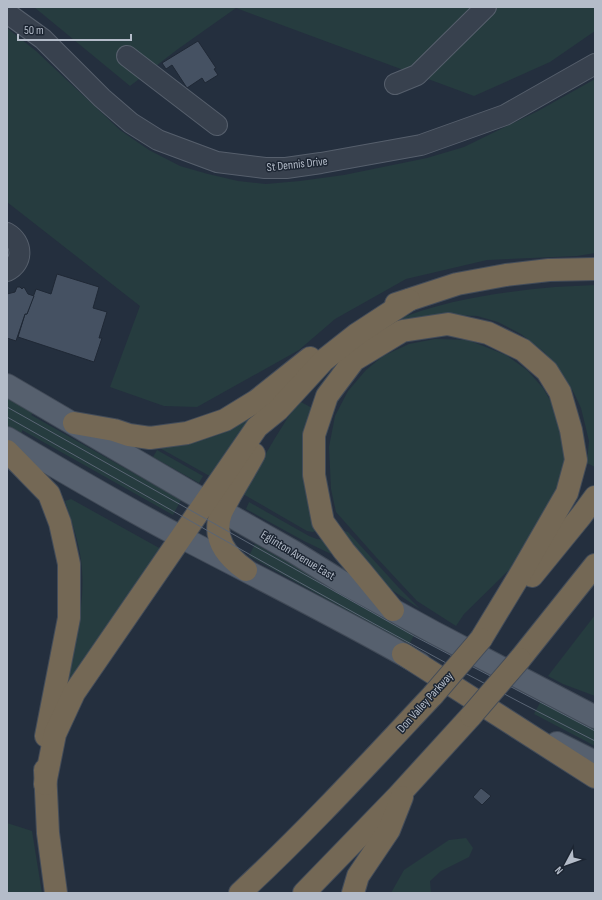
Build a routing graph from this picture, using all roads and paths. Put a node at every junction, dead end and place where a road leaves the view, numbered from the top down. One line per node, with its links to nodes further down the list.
1 (486, 7): 5 (street)
2 (7, 12): 4 (street, St Dennis Drive)
3 (127, 56): 6 (street)
4 (595, 64)
5 (395, 84)
6 (217, 125)
7 (7, 233): 9 (street)
8 (595, 269): 10 (highway)
9 (7, 271)
10 (410, 300): 12 (highway); 16 (highway)
11 (7, 385): 12 (main road, Eglinton Avenue East)
12 (74, 423): 16 (main road, Eglinton Avenue East)
13 (7, 438): 17 (main road)
14 (7, 451): 26 (highway)
15 (595, 497): 21 (highway, Don Valley Parkway)
16 (214, 506): 17 (highway); 19 (highway); 20 (main road, Eglinton Avenue East)
17 (182, 537): 19 (main road); 26 (highway)
18 (595, 565): 27 (highway, bridge)
19 (246, 570): 22 (main road)
20 (393, 610): 21 (highway); 23 (main road, Eglinton Avenue East)
21 (481, 639): 29 (highway, Don Valley Parkway, bridge)
22 (403, 654): 24 (main road); 25 (highway)
23 (595, 717)
24 (595, 762)
25 (595, 777)
26 (45, 784): 28 (highway)
27 (406, 787): 30 (highway); 31 (highway)
28 (56, 893)
29 (240, 893)
30 (304, 893)
31 (352, 893)

